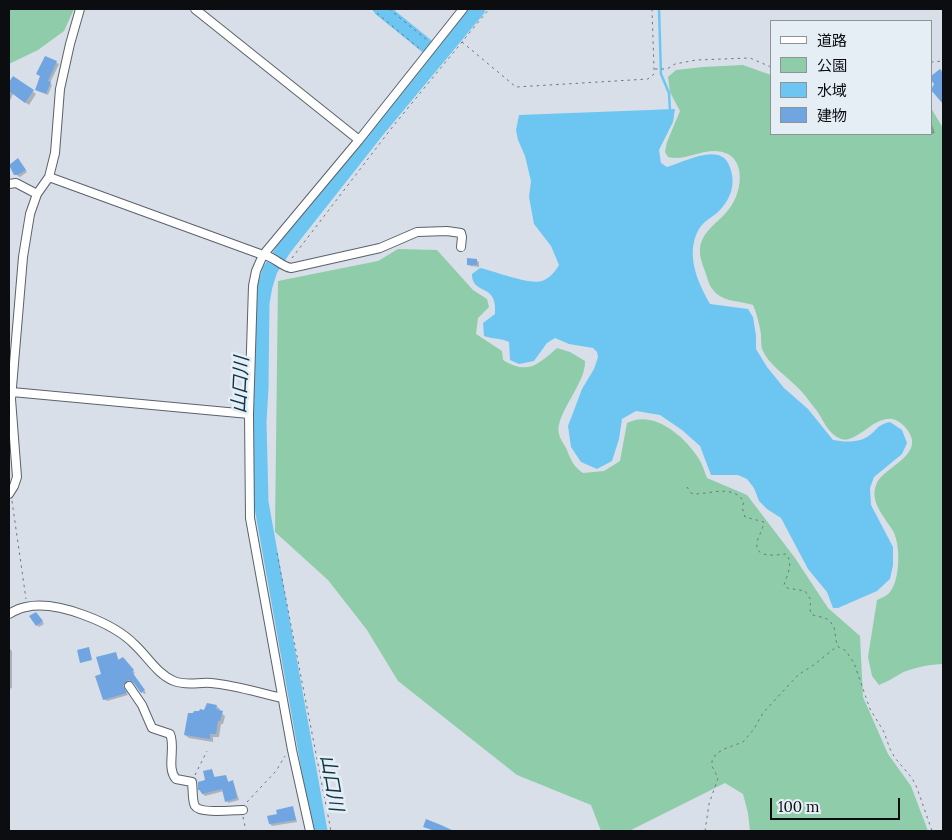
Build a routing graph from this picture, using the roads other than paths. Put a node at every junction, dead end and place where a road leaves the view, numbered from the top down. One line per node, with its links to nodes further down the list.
1 (80, 9): 5 (street)
2 (195, 9): 4 (street)
3 (463, 9): 4 (street)
4 (358, 140): 9 (street)
5 (49, 177): 7 (street); 9 (street)
6 (9, 184): 7 (street)
7 (37, 194): 10 (street)
8 (461, 247): 9 (street)
9 (266, 255): 11 (street)
10 (12, 392): 11 (street); 12 (street)
11 (249, 414): 15 (street)
12 (9, 495)
13 (9, 614): 15 (street)
14 (129, 686): 16 (street)
15 (282, 698): 17 (street)
16 (242, 810)
17 (310, 831)

